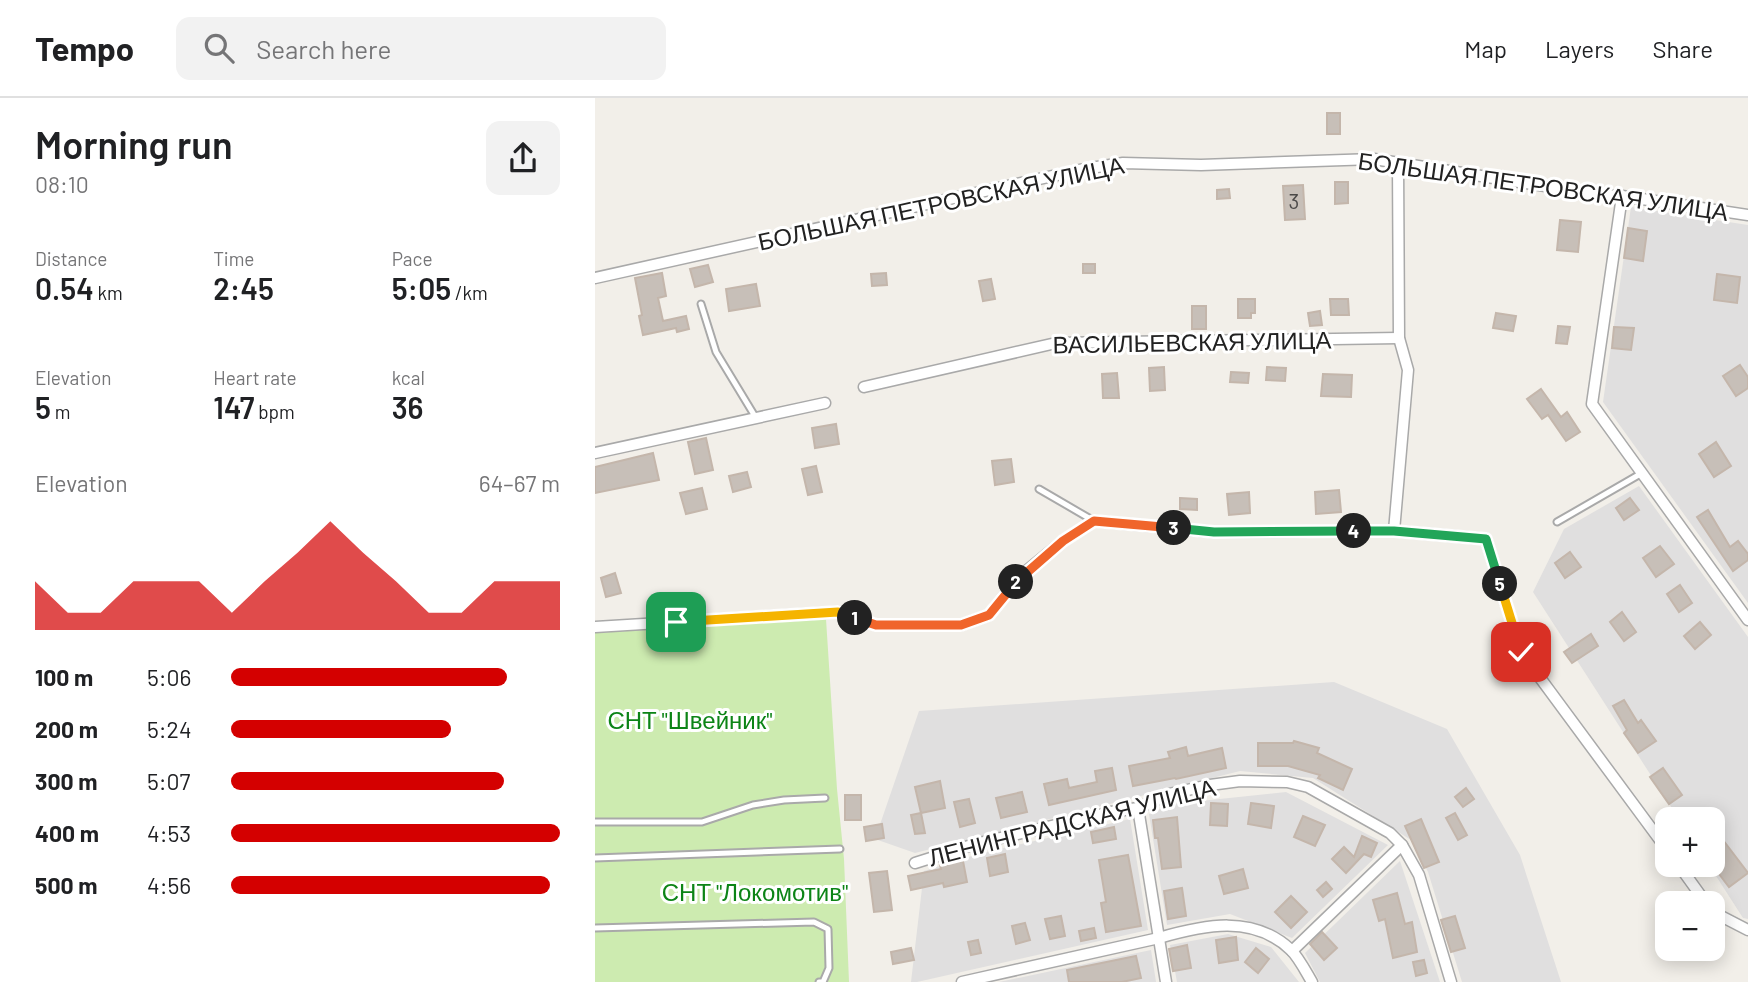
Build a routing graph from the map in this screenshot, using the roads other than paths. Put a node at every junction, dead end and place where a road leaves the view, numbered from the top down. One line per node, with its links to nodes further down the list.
1 (1398, 162): 2 (street, БОЛЬШАЯ ПЕТРОВСКАЯ УЛИЦА); 4 (street, БОЛЬШАЯ ПЕТРОВСКАЯ УЛИЦА); 6 (street)
2 (1622, 196): 3 (street, БОЛЬШАЯ ПЕТРОВСКАЯ УЛИЦА); 11 (street)
3 (1748, 215)
4 (595, 278)
5 (701, 304): 9 (lane)
6 (1399, 338): 7 (street, ВАСИЛЬЕВСКАЯ УЛИЦА); 15 (street)
7 (864, 387)
8 (825, 403): 9 (street)
9 (756, 418): 10 (street)
10 (595, 453)
11 (1642, 473): 14 (lane); 16 (street)
12 (1039, 489): 13 (lane)
13 (1094, 521): 15 (street); 17 (street)
14 (1557, 522)
15 (1394, 531): 21 (street)
16 (1748, 620)
17 (595, 627)
18 (825, 798): 20 (lane)
19 (1138, 808): 22 (street, ЛЕНИНГРАДСКАЯ УЛИЦА); 25 (street, ЛЕНИНГРАДСКАЯ УЛИЦА); 29 (street)
20 (595, 822)
21 (1655, 833)
22 (1402, 845): 30 (street); 35 (street, ЛЕНИНГРАДСКАЯ УЛИЦА)
23 (840, 849): 24 (lane)
24 (595, 858)
25 (915, 863)
26 (1725, 918): 28 (street)
27 (595, 928): 31 (lane)
28 (1748, 930)
29 (1159, 938): 30 (street); 32 (street); 33 (street)
30 (1293, 951): 34 (street)
31 (818, 982)
32 (963, 982)
33 (1166, 982)
34 (1312, 982)
35 (1451, 982)

